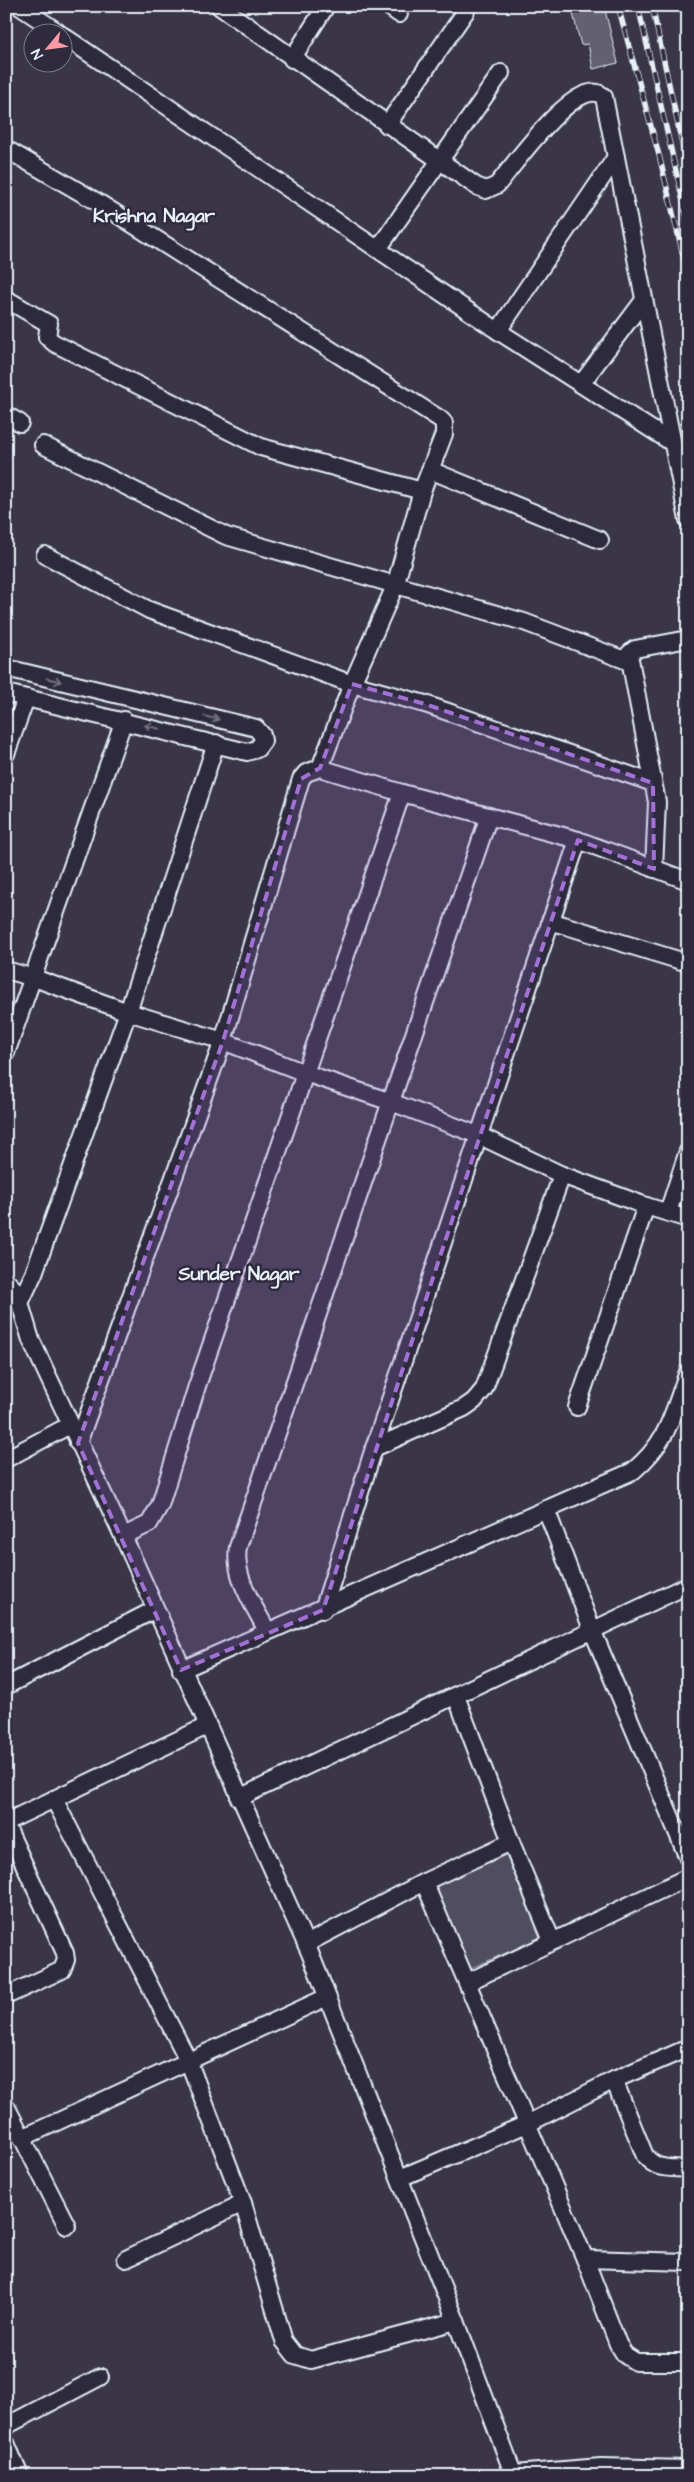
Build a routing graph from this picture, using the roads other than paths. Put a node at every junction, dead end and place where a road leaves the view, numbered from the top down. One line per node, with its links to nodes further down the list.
1 (20, 6): 5 (street)
2 (219, 6): 7 (street)
3 (326, 6): 7 (street)
4 (466, 11): 9 (street)
5 (43, 22)
6 (72, 42): 13 (street)
7 (292, 59): 9 (street)
8 (501, 73): 12 (street)
9 (387, 125): 12 (street)
10 (6, 149): 20 (street)
11 (616, 157): 12 (street); 15 (street); 16 (street)
12 (439, 160): 13 (street)
13 (378, 249): 16 (street)
14 (6, 299): 21 (street)
15 (644, 300): 17 (street); 18 (street)
16 (498, 331): 17 (street)
17 (581, 384): 18 (street)
18 (671, 442): 22 (street)
19 (43, 445): 25 (street)
20 (430, 470): 21 (street); 23 (street)
21 (422, 490): 25 (street)
22 (688, 520)
23 (600, 540)
24 (45, 554): 29 (street)
25 (395, 586): 27 (street); 29 (street)
26 (688, 639): 27 (street)
27 (630, 662): 36 (street)
28 (6, 668): 33 (street, one-way to 33)
29 (352, 684): 35 (street); 36 (street)
30 (6, 693): 31 (street)
31 (26, 698): 32 (street); 34 (street)
32 (124, 720): 33 (street, one-way to 32); 45 (street)
33 (216, 743): 46 (street)
34 (6, 754)
35 (320, 768): 37 (street); 47 (street)
36 (654, 783): 40 (street)
37 (402, 793): 38 (street); 49 (street)
38 (489, 816): 39 (street); 50 (street)
39 (578, 840): 40 (street); 42 (street)
40 (654, 869): 41 (street)
41 (688, 882)
42 (550, 921): 43 (street); 51 (street)
43 (688, 963)
44 (6, 970): 45 (street)
45 (34, 978): 46 (street); 48 (street)
46 (128, 1012): 47 (street); 58 (street)
47 (222, 1041): 49 (street); 62 (street)
48 (6, 1053)
49 (305, 1073): 50 (street); 66 (street)
50 (391, 1102): 51 (street); 70 (street)
51 (478, 1135): 53 (street); 63 (street)
52 (688, 1151): 55 (street)
53 (562, 1175): 54 (street); 63 (street)
54 (646, 1206): 55 (street); 60 (street)
55 (668, 1212): 56 (street)
56 (688, 1219)
57 (6, 1281): 58 (street)
58 (20, 1304): 61 (street)
59 (688, 1372): 65 (street)
60 (577, 1407)
61 (70, 1425): 62 (street); 64 (street)
62 (78, 1443): 66 (street)
63 (374, 1448): 69 (street)
64 (6, 1460)
65 (546, 1510): 69 (street); 71 (street)
66 (123, 1536): 68 (street)
67 (688, 1585): 71 (street)
68 (154, 1610): 72 (street); 73 (street)
69 (323, 1610): 70 (street)
70 (267, 1631): 72 (street)
71 (593, 1632): 74 (street); 80 (street)
72 (181, 1670): 75 (street)
73 (7, 1683)
74 (456, 1696): 76 (street); 79 (street)
75 (207, 1726): 76 (street); 77 (street)
76 (239, 1798): 84 (street)
77 (54, 1799): 78 (street); 89 (street)
78 (6, 1823): 86 (street)
79 (511, 1842): 82 (street); 83 (street)
80 (688, 1858)
81 (688, 1877): 83 (street)
82 (424, 1882): 84 (street); 85 (street)
83 (552, 1941): 85 (street)
84 (306, 1944): 87 (street)
85 (468, 1982): 92 (street)
86 (6, 1996)
87 (327, 1997): 89 (street); 95 (street)
88 (688, 2048): 90 (street)
89 (188, 2060): 93 (street); 96 (street)
90 (614, 2080): 92 (street); 94 (street)
91 (6, 2106): 93 (street)
92 (527, 2124): 95 (street); 99 (street)
93 (22, 2138): 97 (street)
94 (688, 2169)
95 (400, 2178): 101 (street)
96 (243, 2203): 98 (street); 101 (street)
97 (67, 2226)
98 (126, 2259)
99 (585, 2259): 100 (street); 102 (street)
100 (688, 2262)
101 (456, 2321): 107 (street)
102 (688, 2362)
103 (100, 2377): 104 (street)
104 (6, 2426)
105 (6, 2443): 108 (street)
106 (688, 2469): 107 (street)
107 (514, 2475)
108 (20, 2476)

